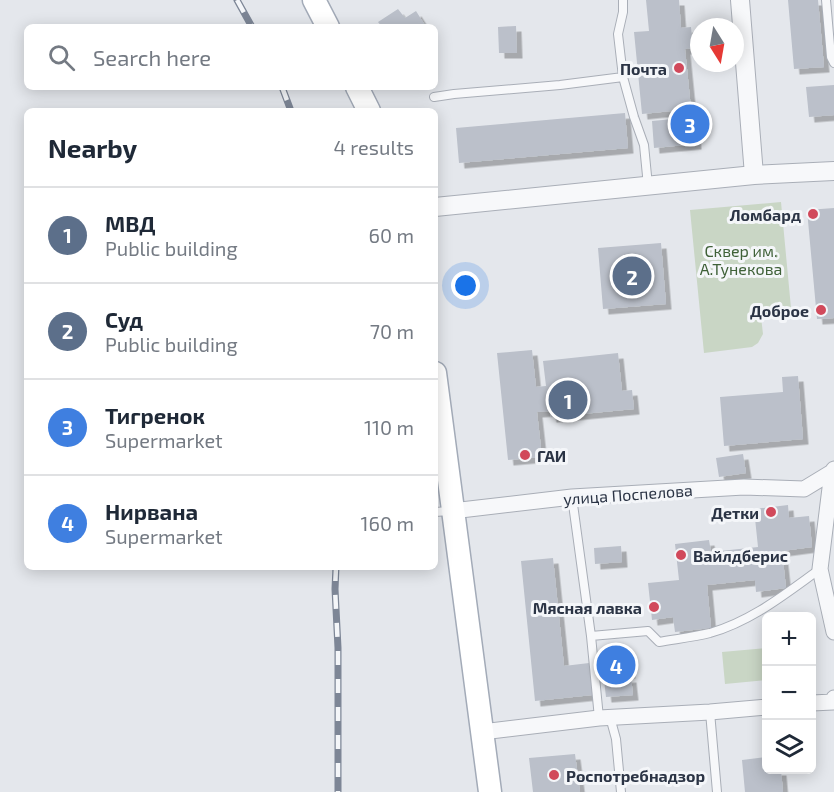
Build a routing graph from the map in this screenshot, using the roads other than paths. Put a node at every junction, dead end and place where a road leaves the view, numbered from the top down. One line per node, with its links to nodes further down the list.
1 (314, 0): 5 (main road)
2 (623, 0): 7 (lane)
3 (740, 0): 12 (street)
4 (826, 0): 6 (lane)
5 (326, 24)
6 (834, 63)
7 (622, 77): 9 (lane); 13 (lane)
8 (358, 90): 10 (main road)
9 (434, 97)
10 (368, 108)
11 (834, 171): 12 (street)
12 (754, 175): 13 (street)
13 (648, 186): 14 (street)
14 (438, 207)
15 (438, 425): 18 (main road)
16 (833, 470): 17 (street, улица Поспелова); 19 (street)
17 (572, 497): 18 (street, улица Поспелова); 21 (lane)
18 (443, 511): 27 (main road)
19 (820, 569): 20 (street); 21 (lane)
20 (834, 632)
21 (591, 636): 26 (lane)
22 (834, 698): 23 (street)
23 (816, 703)
24 (762, 707): 25 (street)
25 (710, 712): 26 (street); 30 (lane)
26 (604, 718): 27 (street); 29 (lane)
27 (482, 732): 28 (main road)
28 (490, 792)
29 (621, 792)
30 (717, 792)

